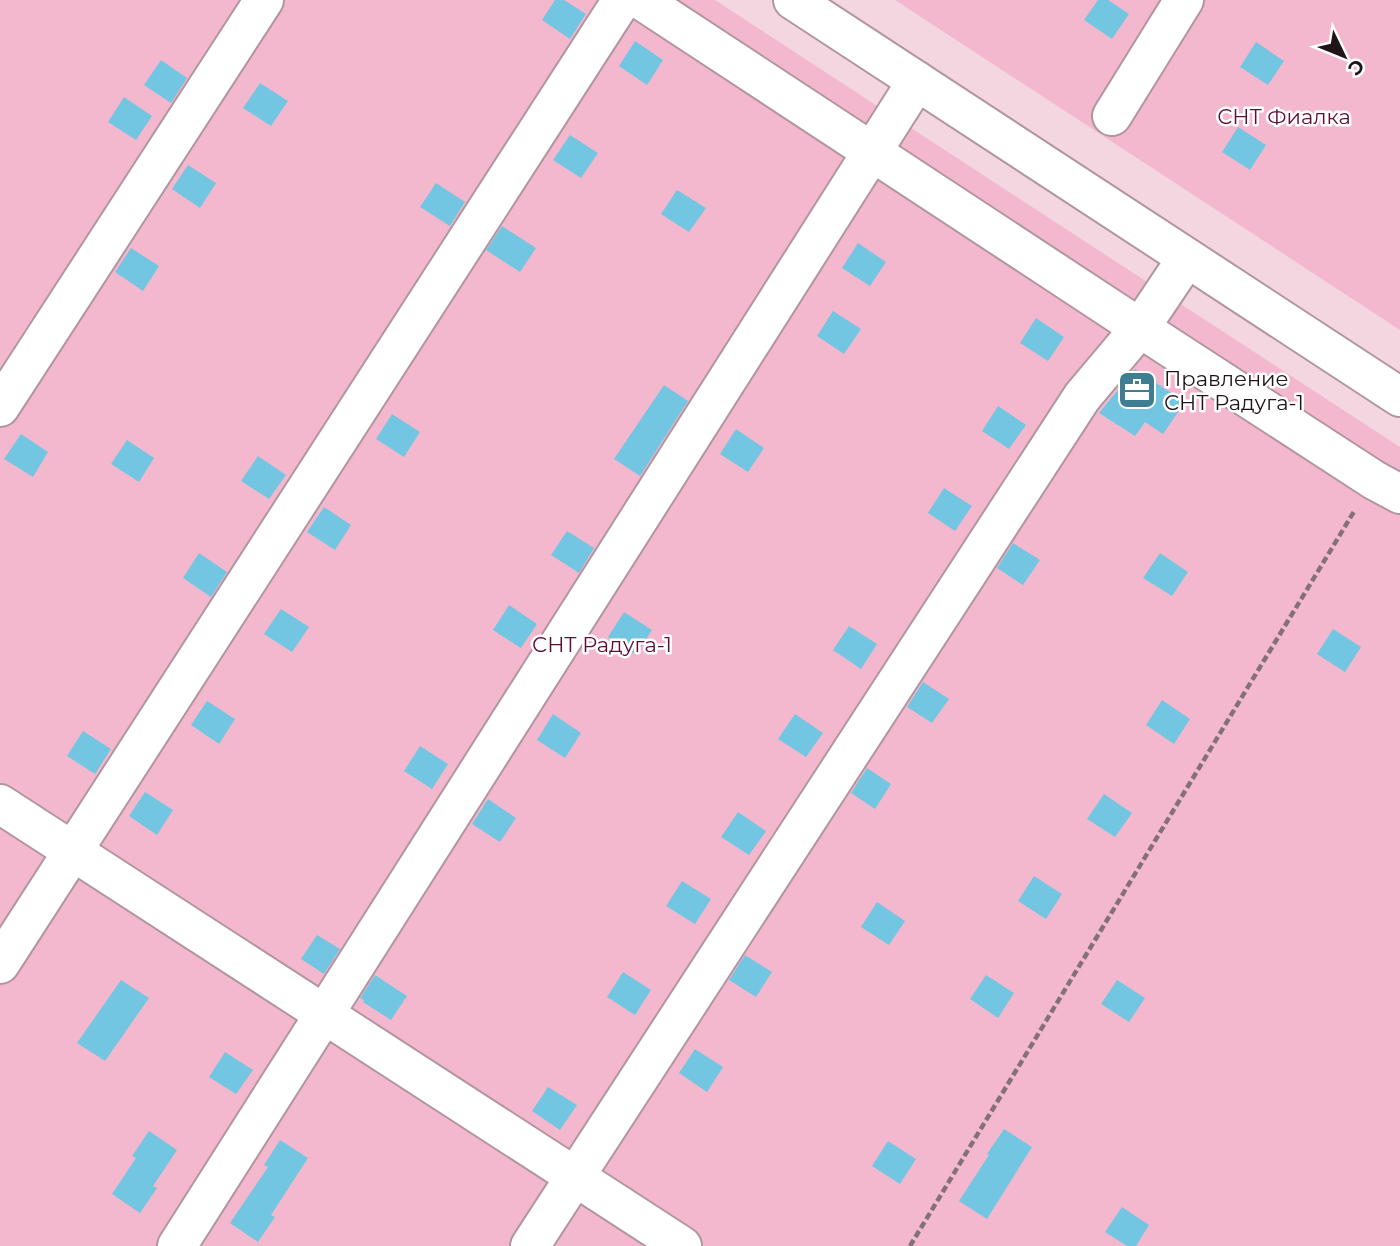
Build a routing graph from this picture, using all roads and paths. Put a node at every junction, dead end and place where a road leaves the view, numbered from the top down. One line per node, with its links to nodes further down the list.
1 (264, 0): 12 (street)
2 (622, 0): 15 (street)
3 (641, 0): 8 (street)
4 (793, 0): 6 (street)
5 (1184, 0): 7 (street)
6 (917, 81): 8 (street); 9 (street)
7 (1112, 116)
8 (872, 152): 10 (street); 17 (street)
9 (1187, 258): 10 (street); 11 (street)
10 (1140, 328): 13 (street); 18 (street)
11 (1400, 397)
12 (0, 407)
13 (1387, 487): 22 (path)
14 (0, 804): 15 (street)
15 (73, 851): 16 (street); 17 (street)
16 (0, 964)
17 (325, 1013): 18 (street); 19 (street)
18 (575, 1176): 20 (street); 21 (street)
19 (177, 1246)
20 (530, 1246)
21 (682, 1246)
22 (910, 1246)

